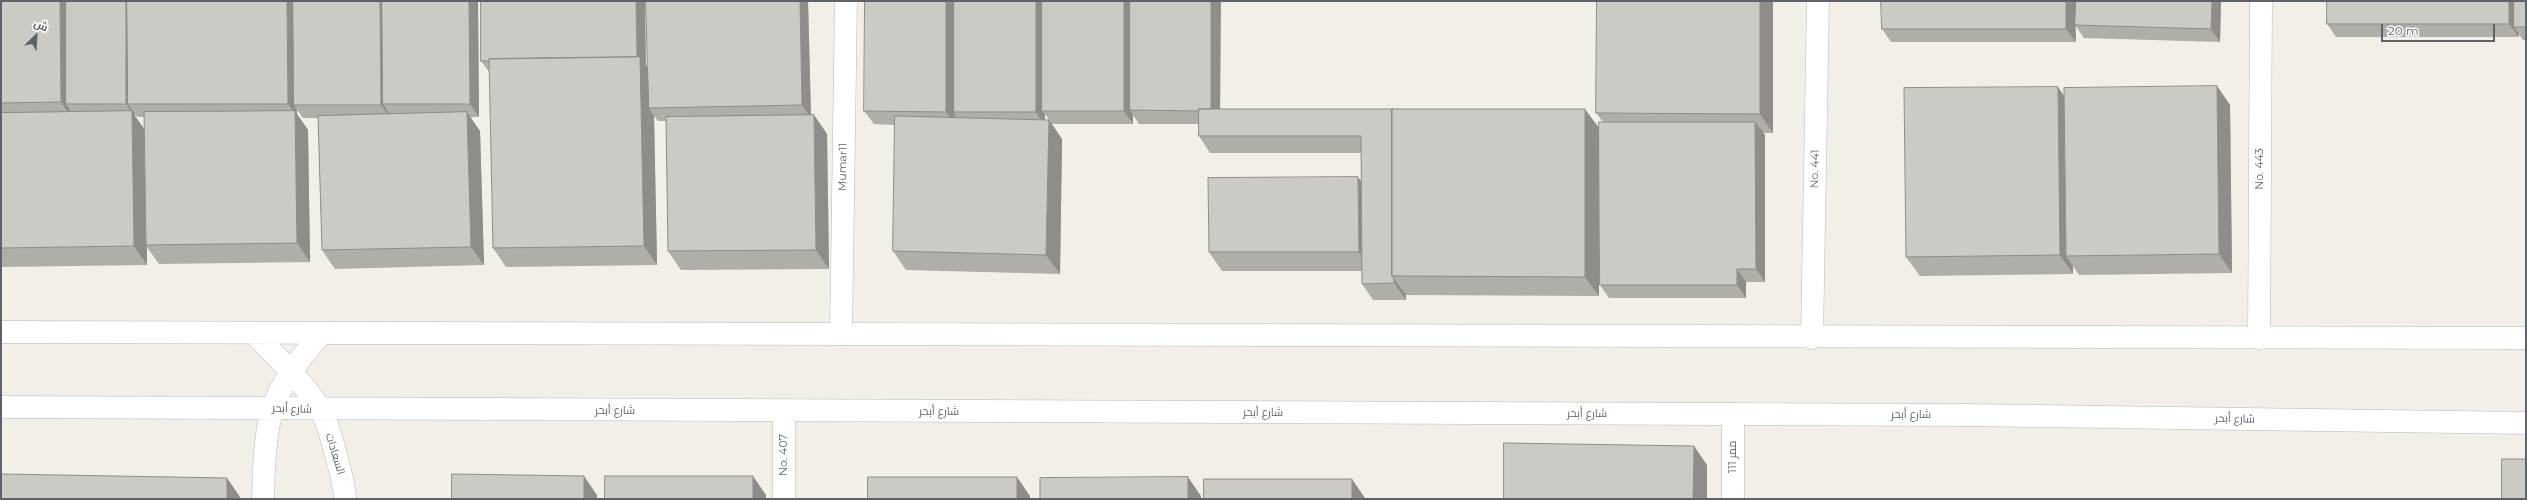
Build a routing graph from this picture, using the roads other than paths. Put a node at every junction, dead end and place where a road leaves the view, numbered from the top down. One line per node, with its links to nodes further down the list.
1 (846, 1): 6 (street, Mumar11)
2 (1818, 1): 8 (street, No. 441)
3 (2261, 1): 9 (street, No. 443)
4 (1, 332): 7 (street)
5 (321, 334): 6 (street); 7 (street); 11 (street)
6 (841, 334): 8 (street)
7 (256, 335): 11 (street)
8 (1812, 338): 9 (street)
9 (2259, 338): 10 (street)
10 (2526, 338)
11 (290, 373): 13 (street); 14 (street)
12 (1, 407): 13 (street, شارع أبحر)
13 (273, 408): 14 (street, شارع أبحر); 18 (street)
14 (320, 409): 15 (street, شارع أبحر); 19 (street, السعادات)
15 (784, 411): 16 (street, شارع أبحر); 20 (street, No. 407)
16 (1733, 414): 17 (street, شارع أبحر); 21 (street, ممر 111)
17 (2526, 423)
18 (263, 499)
19 (345, 499)
20 (784, 499)
21 (1733, 499)

